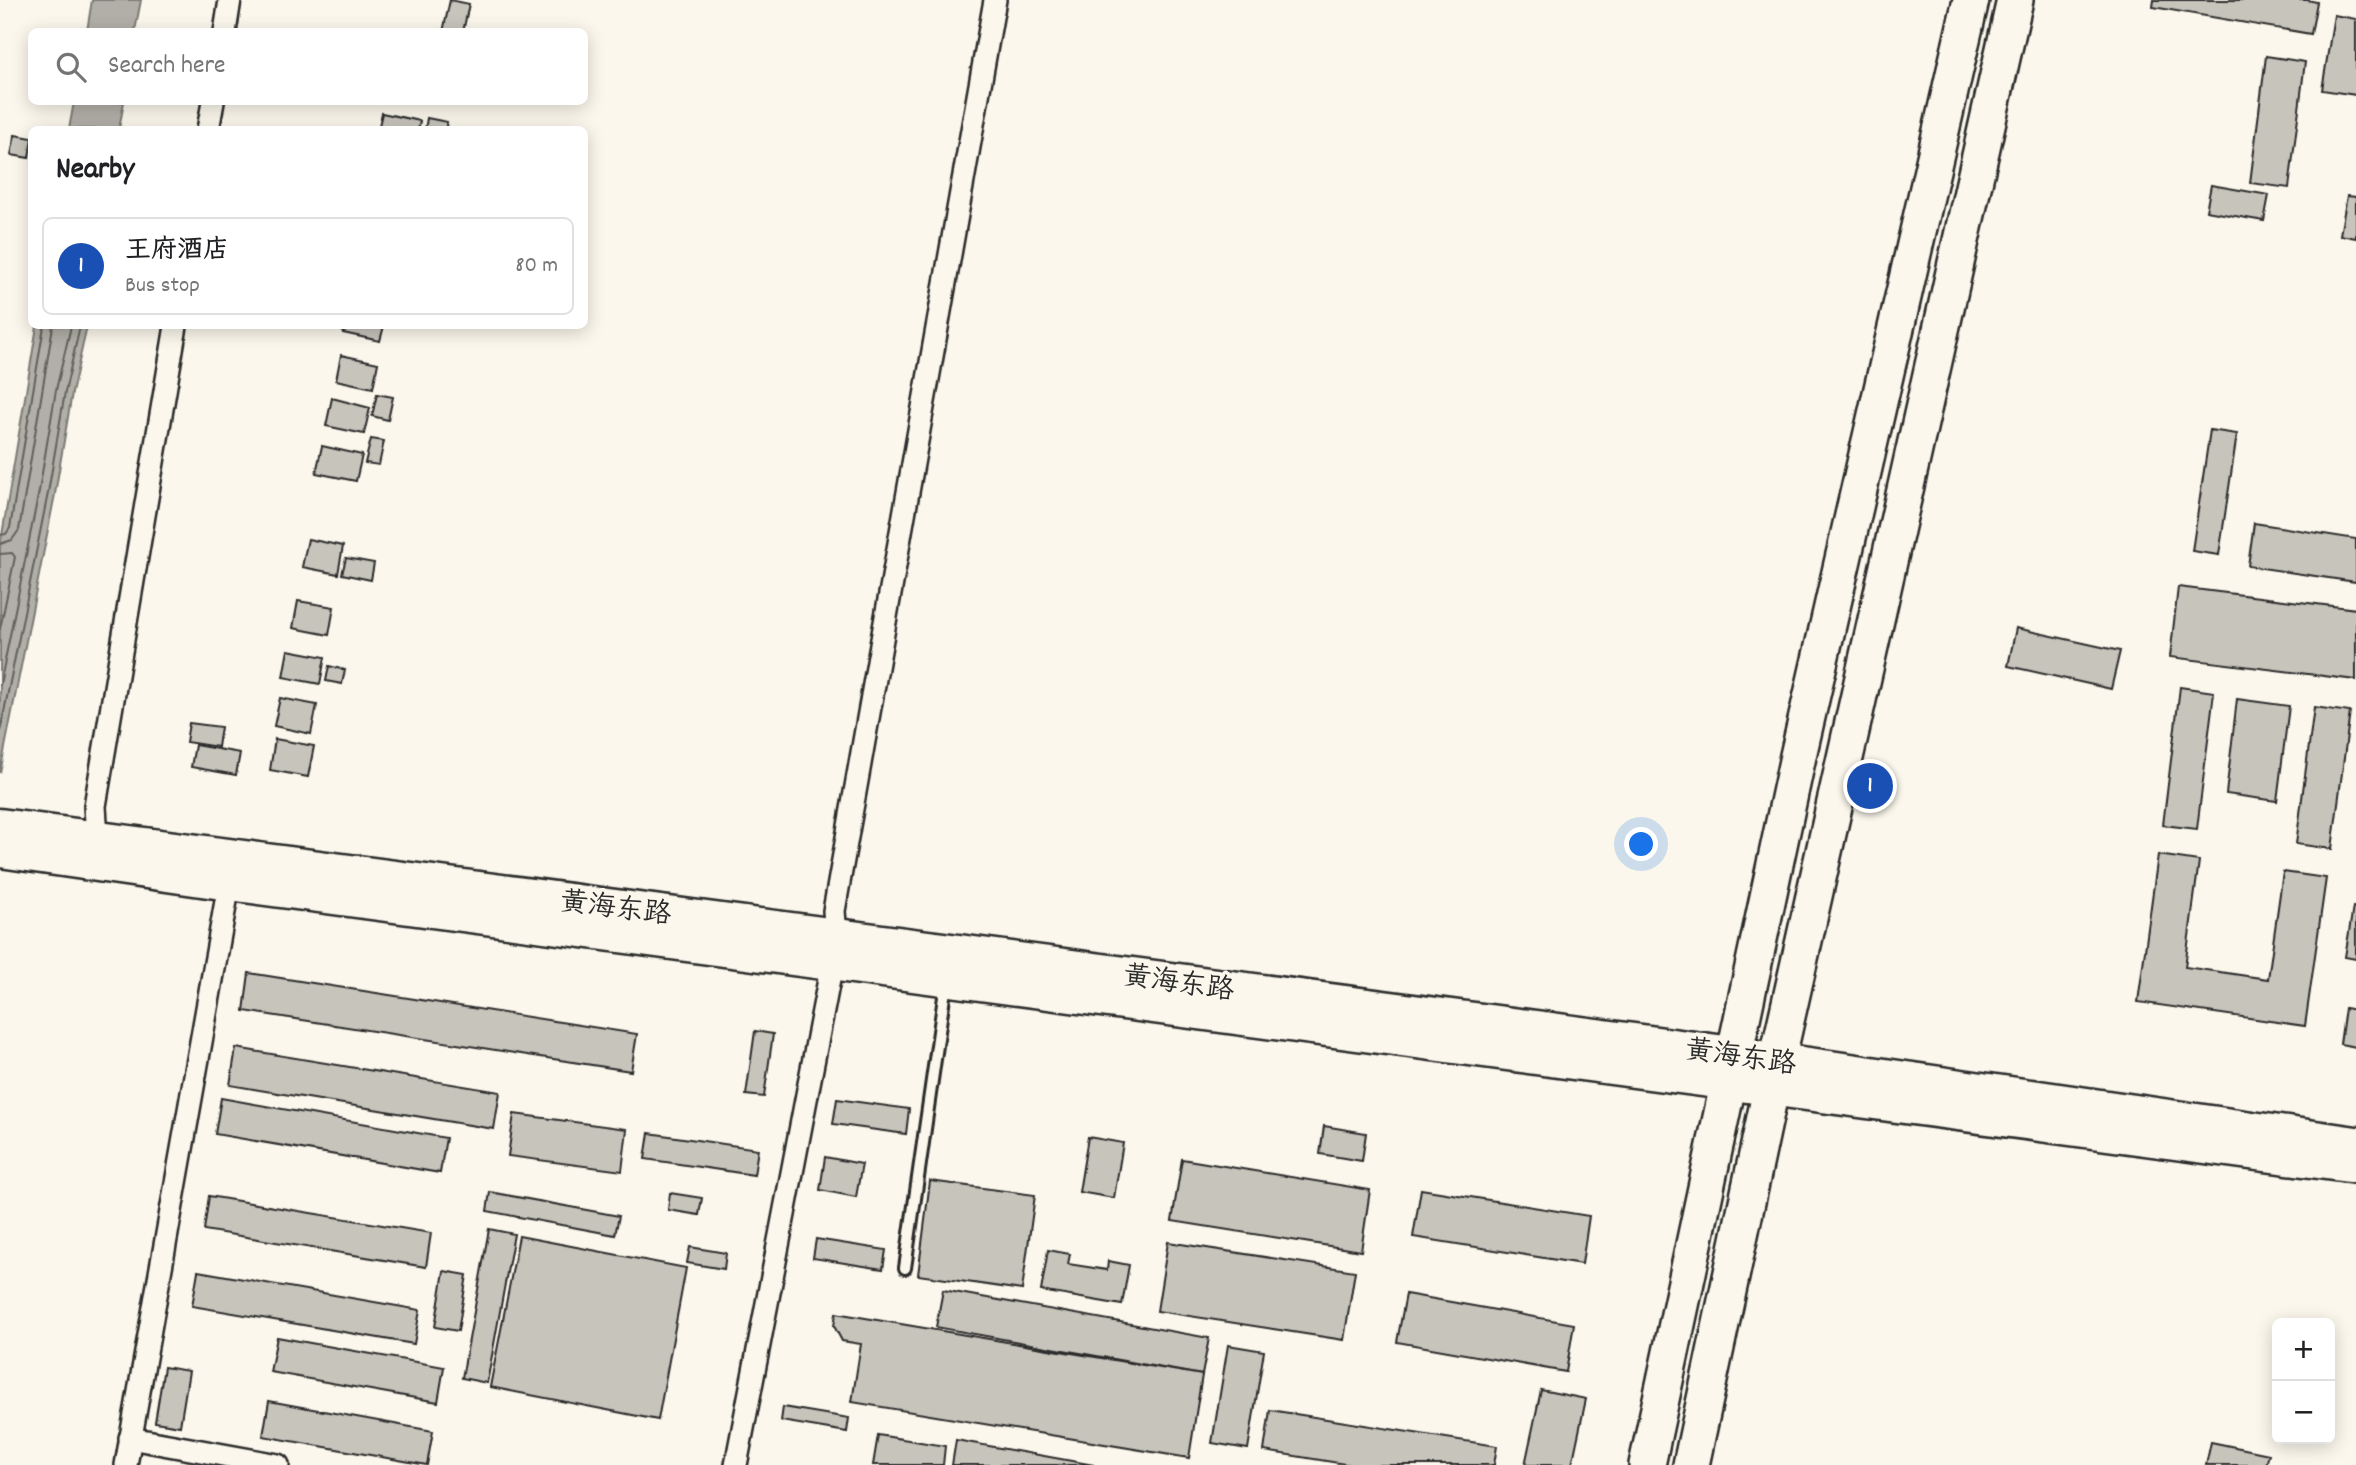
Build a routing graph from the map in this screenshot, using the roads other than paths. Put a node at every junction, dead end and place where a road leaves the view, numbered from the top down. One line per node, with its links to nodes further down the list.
1 (230, 0): 5 (street)
2 (995, 0): 12 (street)
3 (1971, 0): 14 (main road)
4 (2015, 0): 15 (main road)
5 (226, 28)
6 (212, 105): 7 (street)
7 (209, 126)
8 (175, 329): 9 (street)
9 (97, 838): 10 (street, 黄海东路); 12 (street, 黄海东路)
10 (3, 839): 11 (street, 黄海东路)
11 (229, 884): 12 (street, 黄海东路); 19 (street)
12 (834, 949): 13 (street, 黄海东路); 14 (street, 黄海东路); 22 (street)
13 (947, 979): 14 (street, 黄海东路); 18 (lane)
14 (1730, 1068): 15 (street, 黄海东路); 23 (main road)
15 (1774, 1075): 16 (street, 黄海东路); 17 (street, 黄海东路); 24 (main road)
16 (2356, 1143)
17 (2356, 1167)
18 (905, 1268)
19 (130, 1438): 20 (street); 21 (street)
20 (126, 1465)
21 (278, 1465)
22 (736, 1465)
23 (1647, 1465)
24 (1691, 1465)

